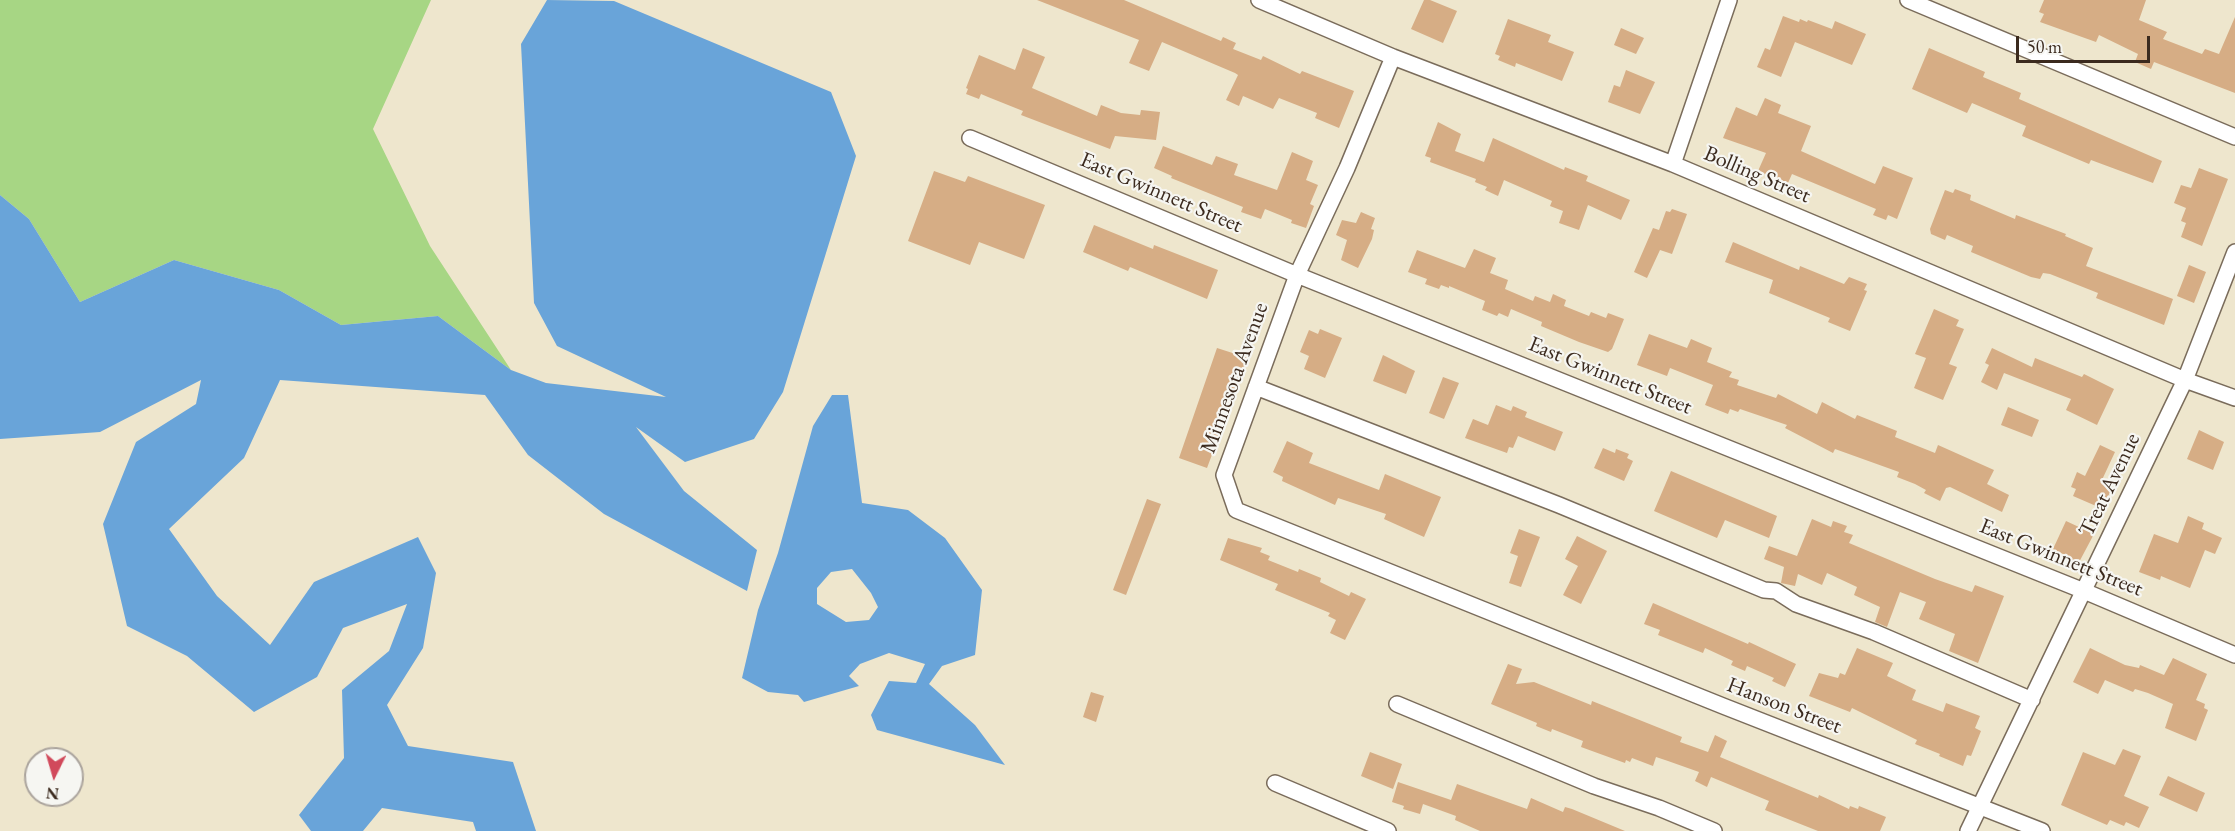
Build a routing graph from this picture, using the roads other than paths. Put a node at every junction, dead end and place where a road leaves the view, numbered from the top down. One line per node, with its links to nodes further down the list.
1 (1259, 0): 4 (street, Bolling Street)
2 (1729, 0): 7 (street)
3 (1908, 0): 6 (street)
4 (1393, 57): 7 (street, Bolling Street); 9 (street, Minnesota Avenue)
5 (970, 138): 9 (street, East Gwinnett Street)
6 (2235, 138)
7 (1673, 164): 10 (street, Bolling Street)
8 (2235, 252): 10 (street, Treat Avenue)
9 (1298, 275): 11 (street, Minnesota Avenue); 13 (street, East Gwinnett Street)
10 (2185, 380): 12 (street, Bolling Street); 13 (street, Treat Avenue)
11 (1256, 387): 14 (street, Minnesota Avenue); 16 (street)
12 (2235, 398)
13 (2084, 591): 15 (street, East Gwinnett Street); 16 (street, Treat Avenue)
14 (1511, 621): 19 (street, Hanson Street)
15 (2235, 655)
16 (2032, 700): 19 (street, Treat Avenue)
17 (1397, 704): 21 (street)
18 (1275, 783): 20 (street)
19 (1980, 807): 22 (street, Treat Avenue); 23 (street, Hanson Street)
20 (1388, 831)
21 (1714, 831)
22 (1968, 831)
23 (2042, 831)

